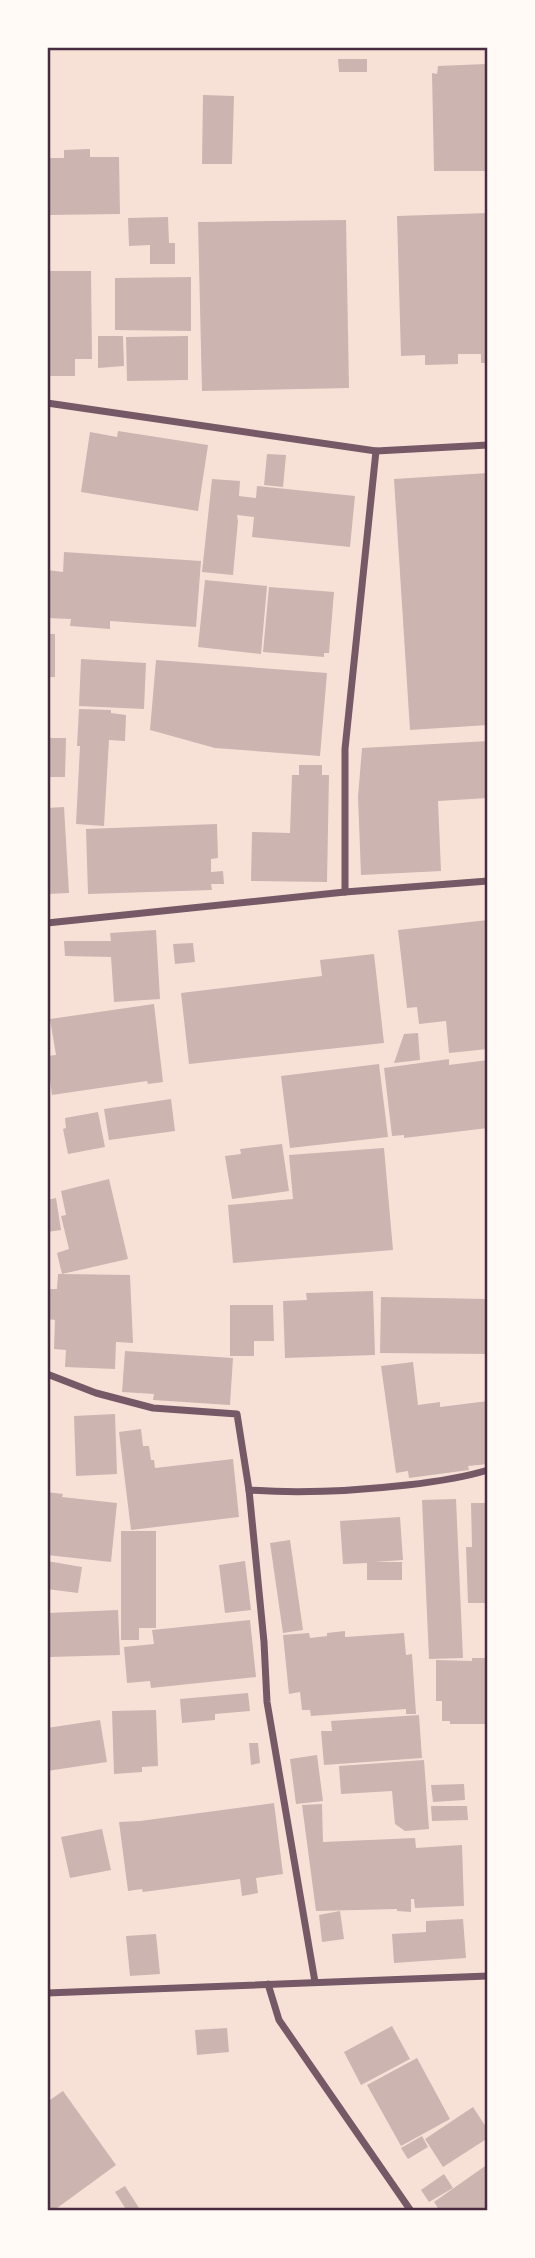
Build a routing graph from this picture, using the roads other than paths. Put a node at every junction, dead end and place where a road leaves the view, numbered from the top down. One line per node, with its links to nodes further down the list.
1 (47, 403): 3 (street)
2 (488, 445): 3 (street)
3 (376, 451): 5 (street)
4 (488, 881): 5 (street)
5 (345, 892): 6 (street)
6 (47, 923)
7 (47, 1374): 9 (street)
8 (488, 1470): 9 (street)
9 (249, 1490): 11 (street)
10 (488, 1976): 11 (street)
11 (315, 1982): 12 (street)
12 (268, 1984): 13 (street); 14 (street)
13 (47, 1993)
14 (411, 2211)

